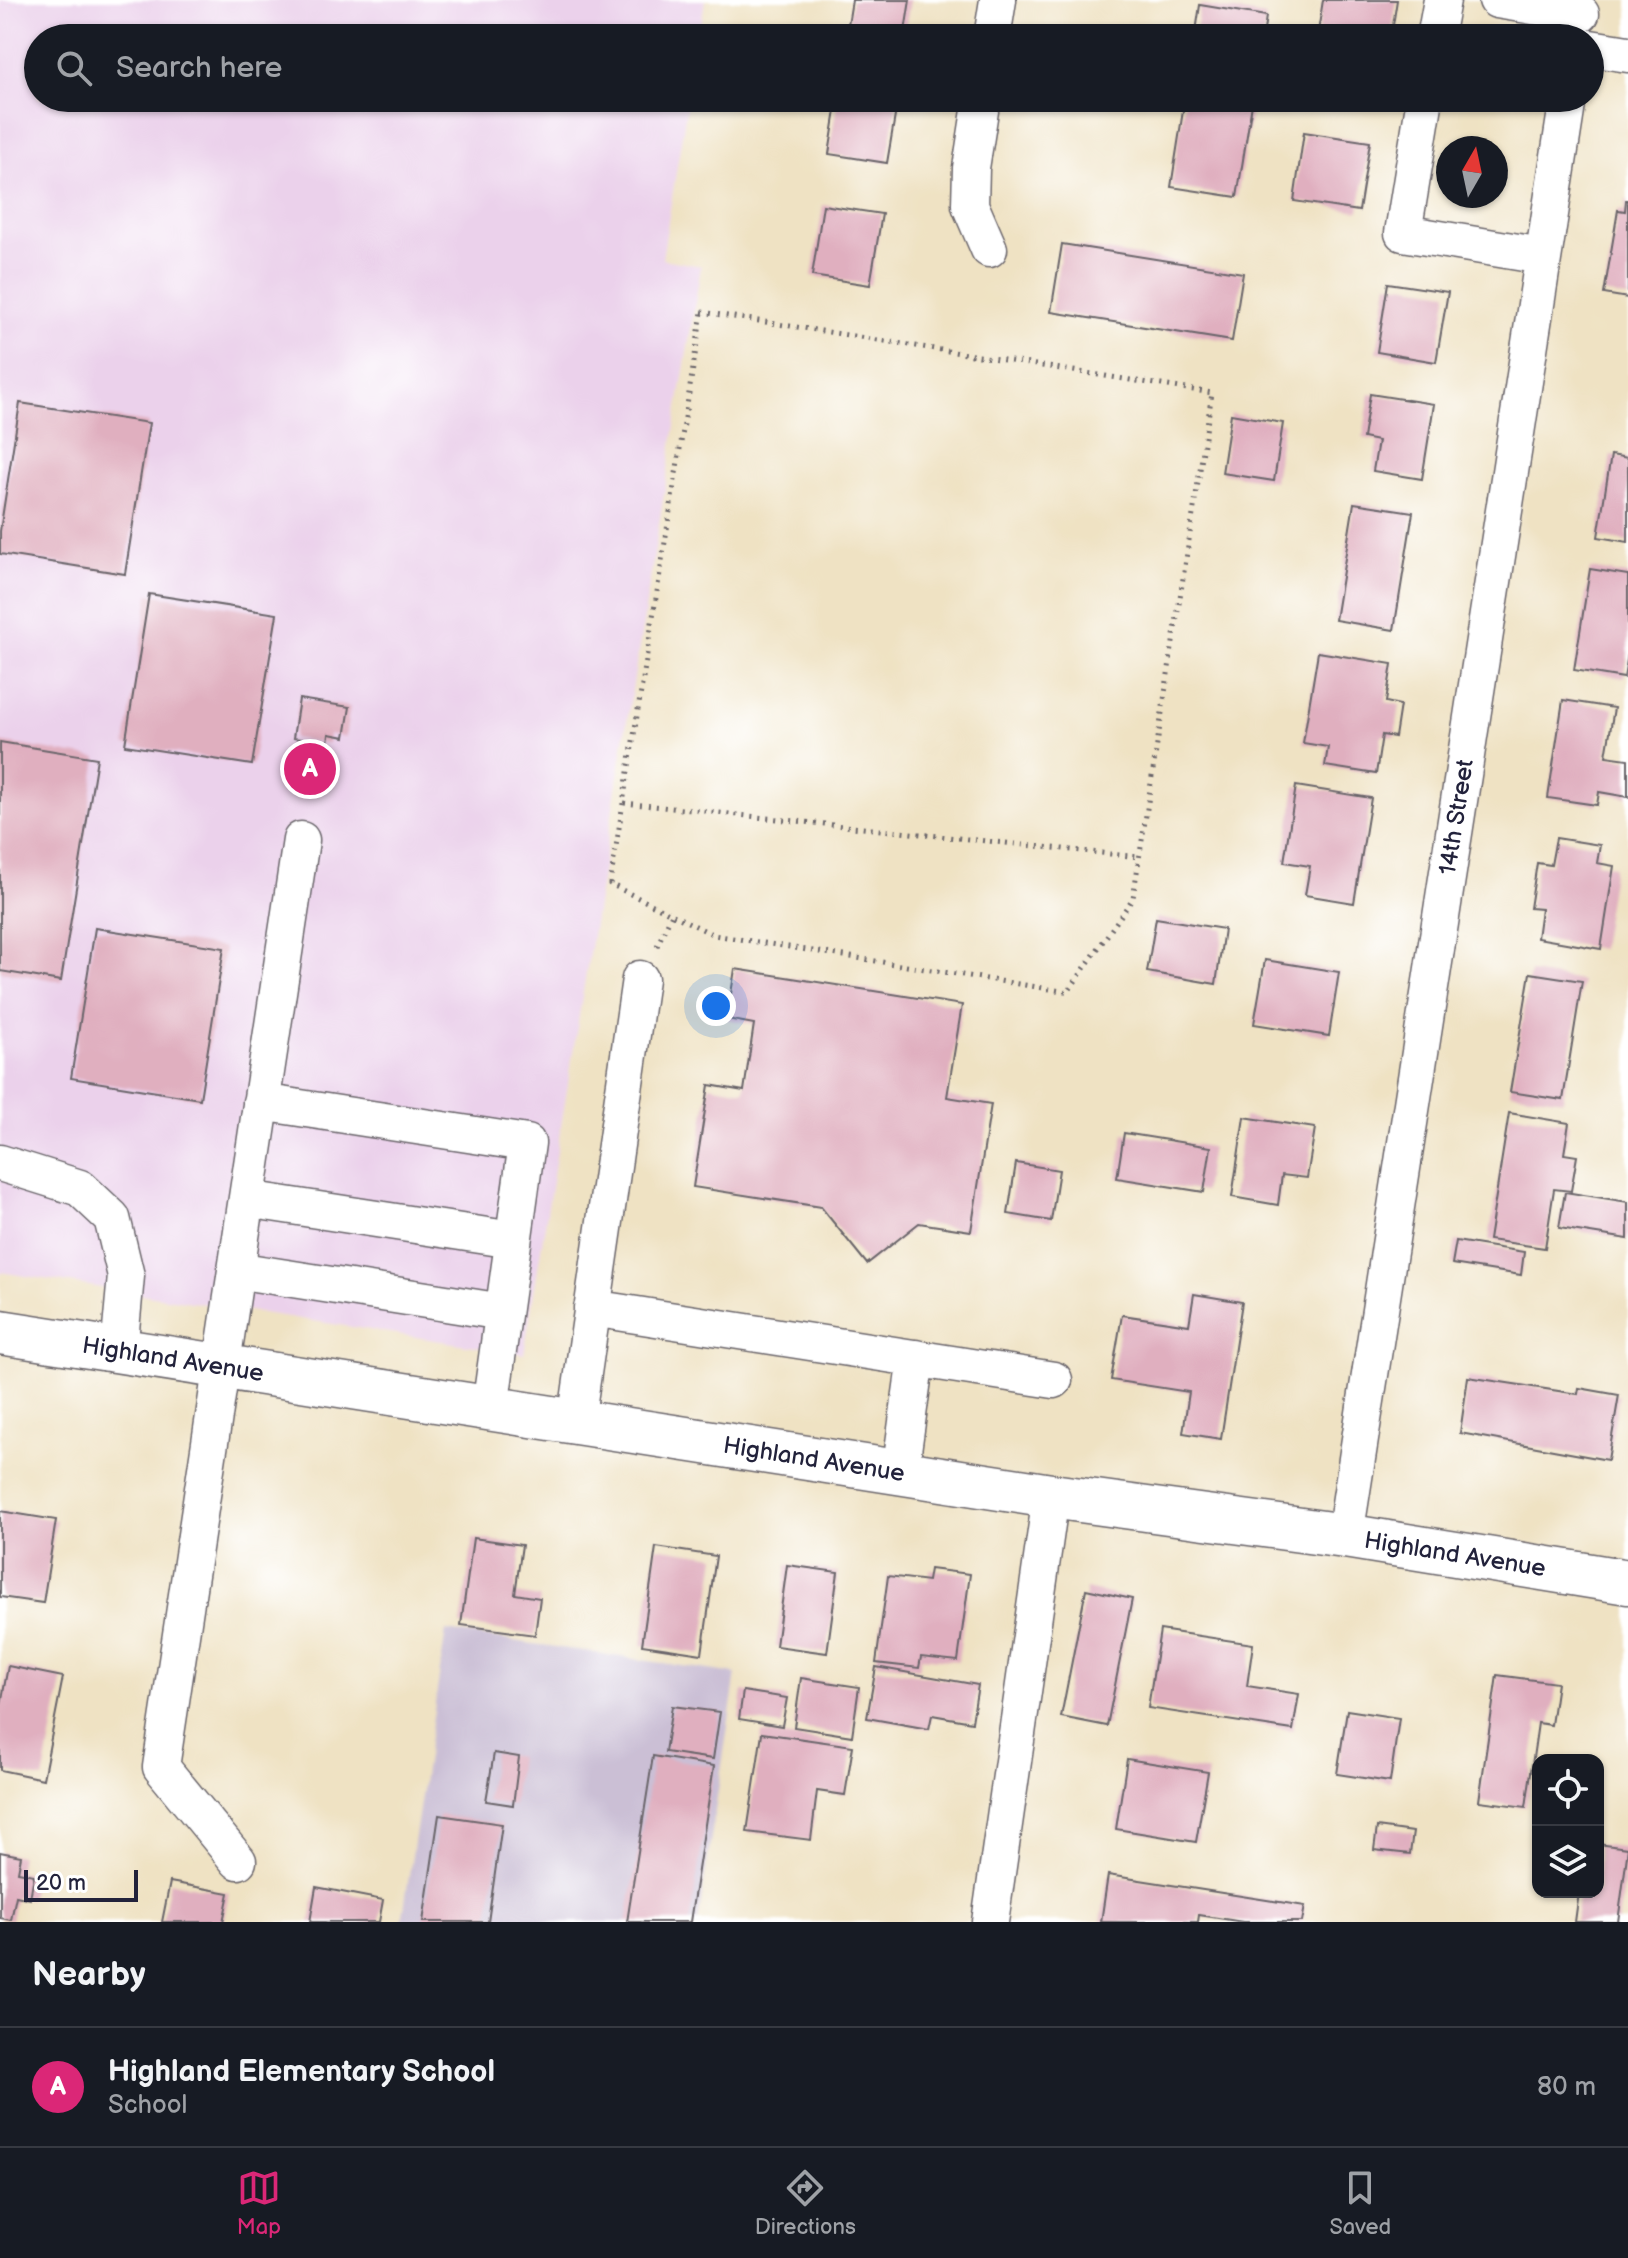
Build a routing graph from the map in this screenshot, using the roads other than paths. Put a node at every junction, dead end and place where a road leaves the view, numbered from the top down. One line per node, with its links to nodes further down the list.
1 (998, 0): 4 (street)
2 (1442, 0): 5 (street)
3 (1497, 0): 6 (street)
4 (994, 24)
5 (1438, 24)
6 (1580, 24)
7 (1604, 39): 8 (street)
8 (1628, 54)
9 (980, 112): 12 (street)
10 (1423, 112): 13 (street)
11 (1566, 112): 13 (street, 14th Street)
12 (989, 249)
13 (1543, 256): 32 (street, 14th Street)
14 (301, 840): 16 (street)
15 (640, 979): 21 (street)
16 (261, 1102): 18 (street); 19 (street)
17 (0, 1163): 24 (street)
18 (247, 1199): 19 (street); 20 (street)
19 (513, 1240): 22 (street)
20 (236, 1270): 22 (street); 26 (street)
21 (592, 1308): 25 (street); 29 (street)
22 (503, 1312): 28 (street)
23 (0, 1332): 24 (main road, Highland Avenue)
24 (119, 1351): 26 (main road, Highland Avenue)
25 (916, 1358): 27 (street); 30 (street)
26 (221, 1366): 28 (main road, Highland Avenue); 34 (street)
27 (1054, 1380)
28 (490, 1408): 29 (main road, Highland Avenue)
29 (576, 1422): 30 (main road, Highland Avenue)
30 (900, 1472): 31 (main road, Highland Avenue)
31 (1051, 1496): 32 (main road, Highland Avenue); 35 (street)
32 (1345, 1536): 33 (main road, Highland Avenue)
33 (1628, 1582)
34 (238, 1861)
35 (990, 1922)

